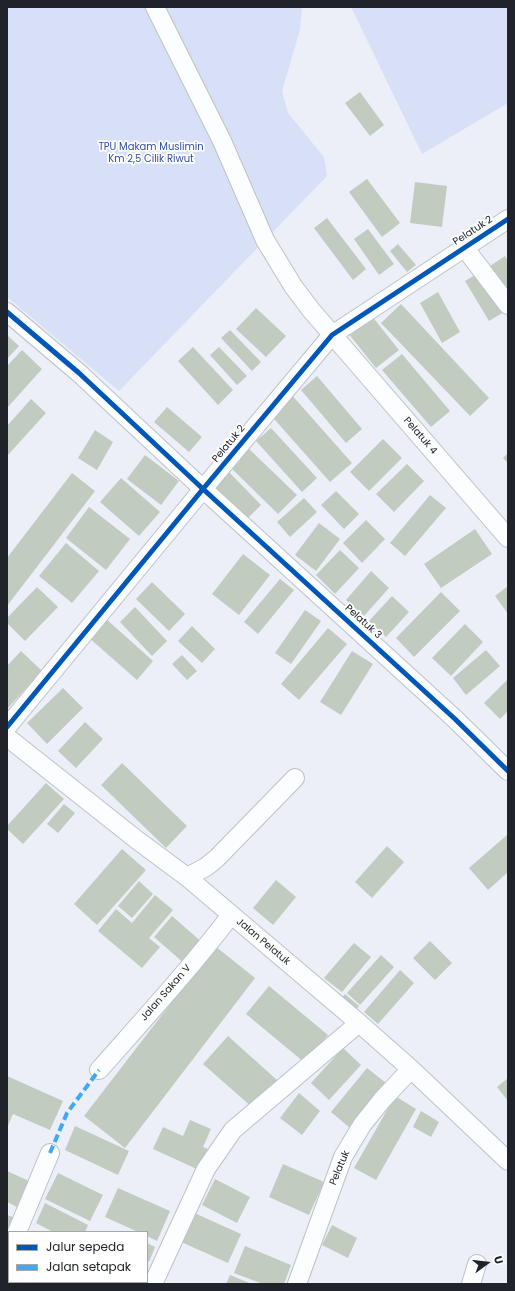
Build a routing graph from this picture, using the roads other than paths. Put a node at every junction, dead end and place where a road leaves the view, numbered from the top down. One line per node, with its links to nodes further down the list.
1 (155, 7): 6 (street, Pelatuk 4)
2 (508, 218): 3 (street, Pelatuk 2)
3 (464, 247): 4 (street); 6 (street, Pelatuk 2)
4 (508, 305)
5 (7, 312): 7 (street, Pelatuk 3)
6 (332, 335): 7 (street, Pelatuk 2); 8 (street, Pelatuk 4)
7 (203, 489): 9 (street, Pelatuk 2); 11 (street, Pelatuk 3)
8 (508, 538)
9 (7, 727)
10 (7, 737): 13 (street, Jalan Pelatuk)
11 (508, 771)
12 (295, 778): 13 (street)
13 (187, 877): 14 (street, Jalan Pelatuk)
14 (231, 915): 15 (street, Jalan Pelatuk); 17 (street, Jalan Sakan V)
15 (359, 1023): 16 (street, Jalan Pelatuk); 22 (street)
16 (411, 1069): 19 (street, Jalan Pelatuk); 23 (street, Pelatuk)
17 (99, 1070)
18 (50, 1153): 20 (street)
19 (508, 1161)
20 (17, 1231)
21 (477, 1264): 24 (street)
22 (153, 1284)
23 (297, 1284)
24 (471, 1284)

